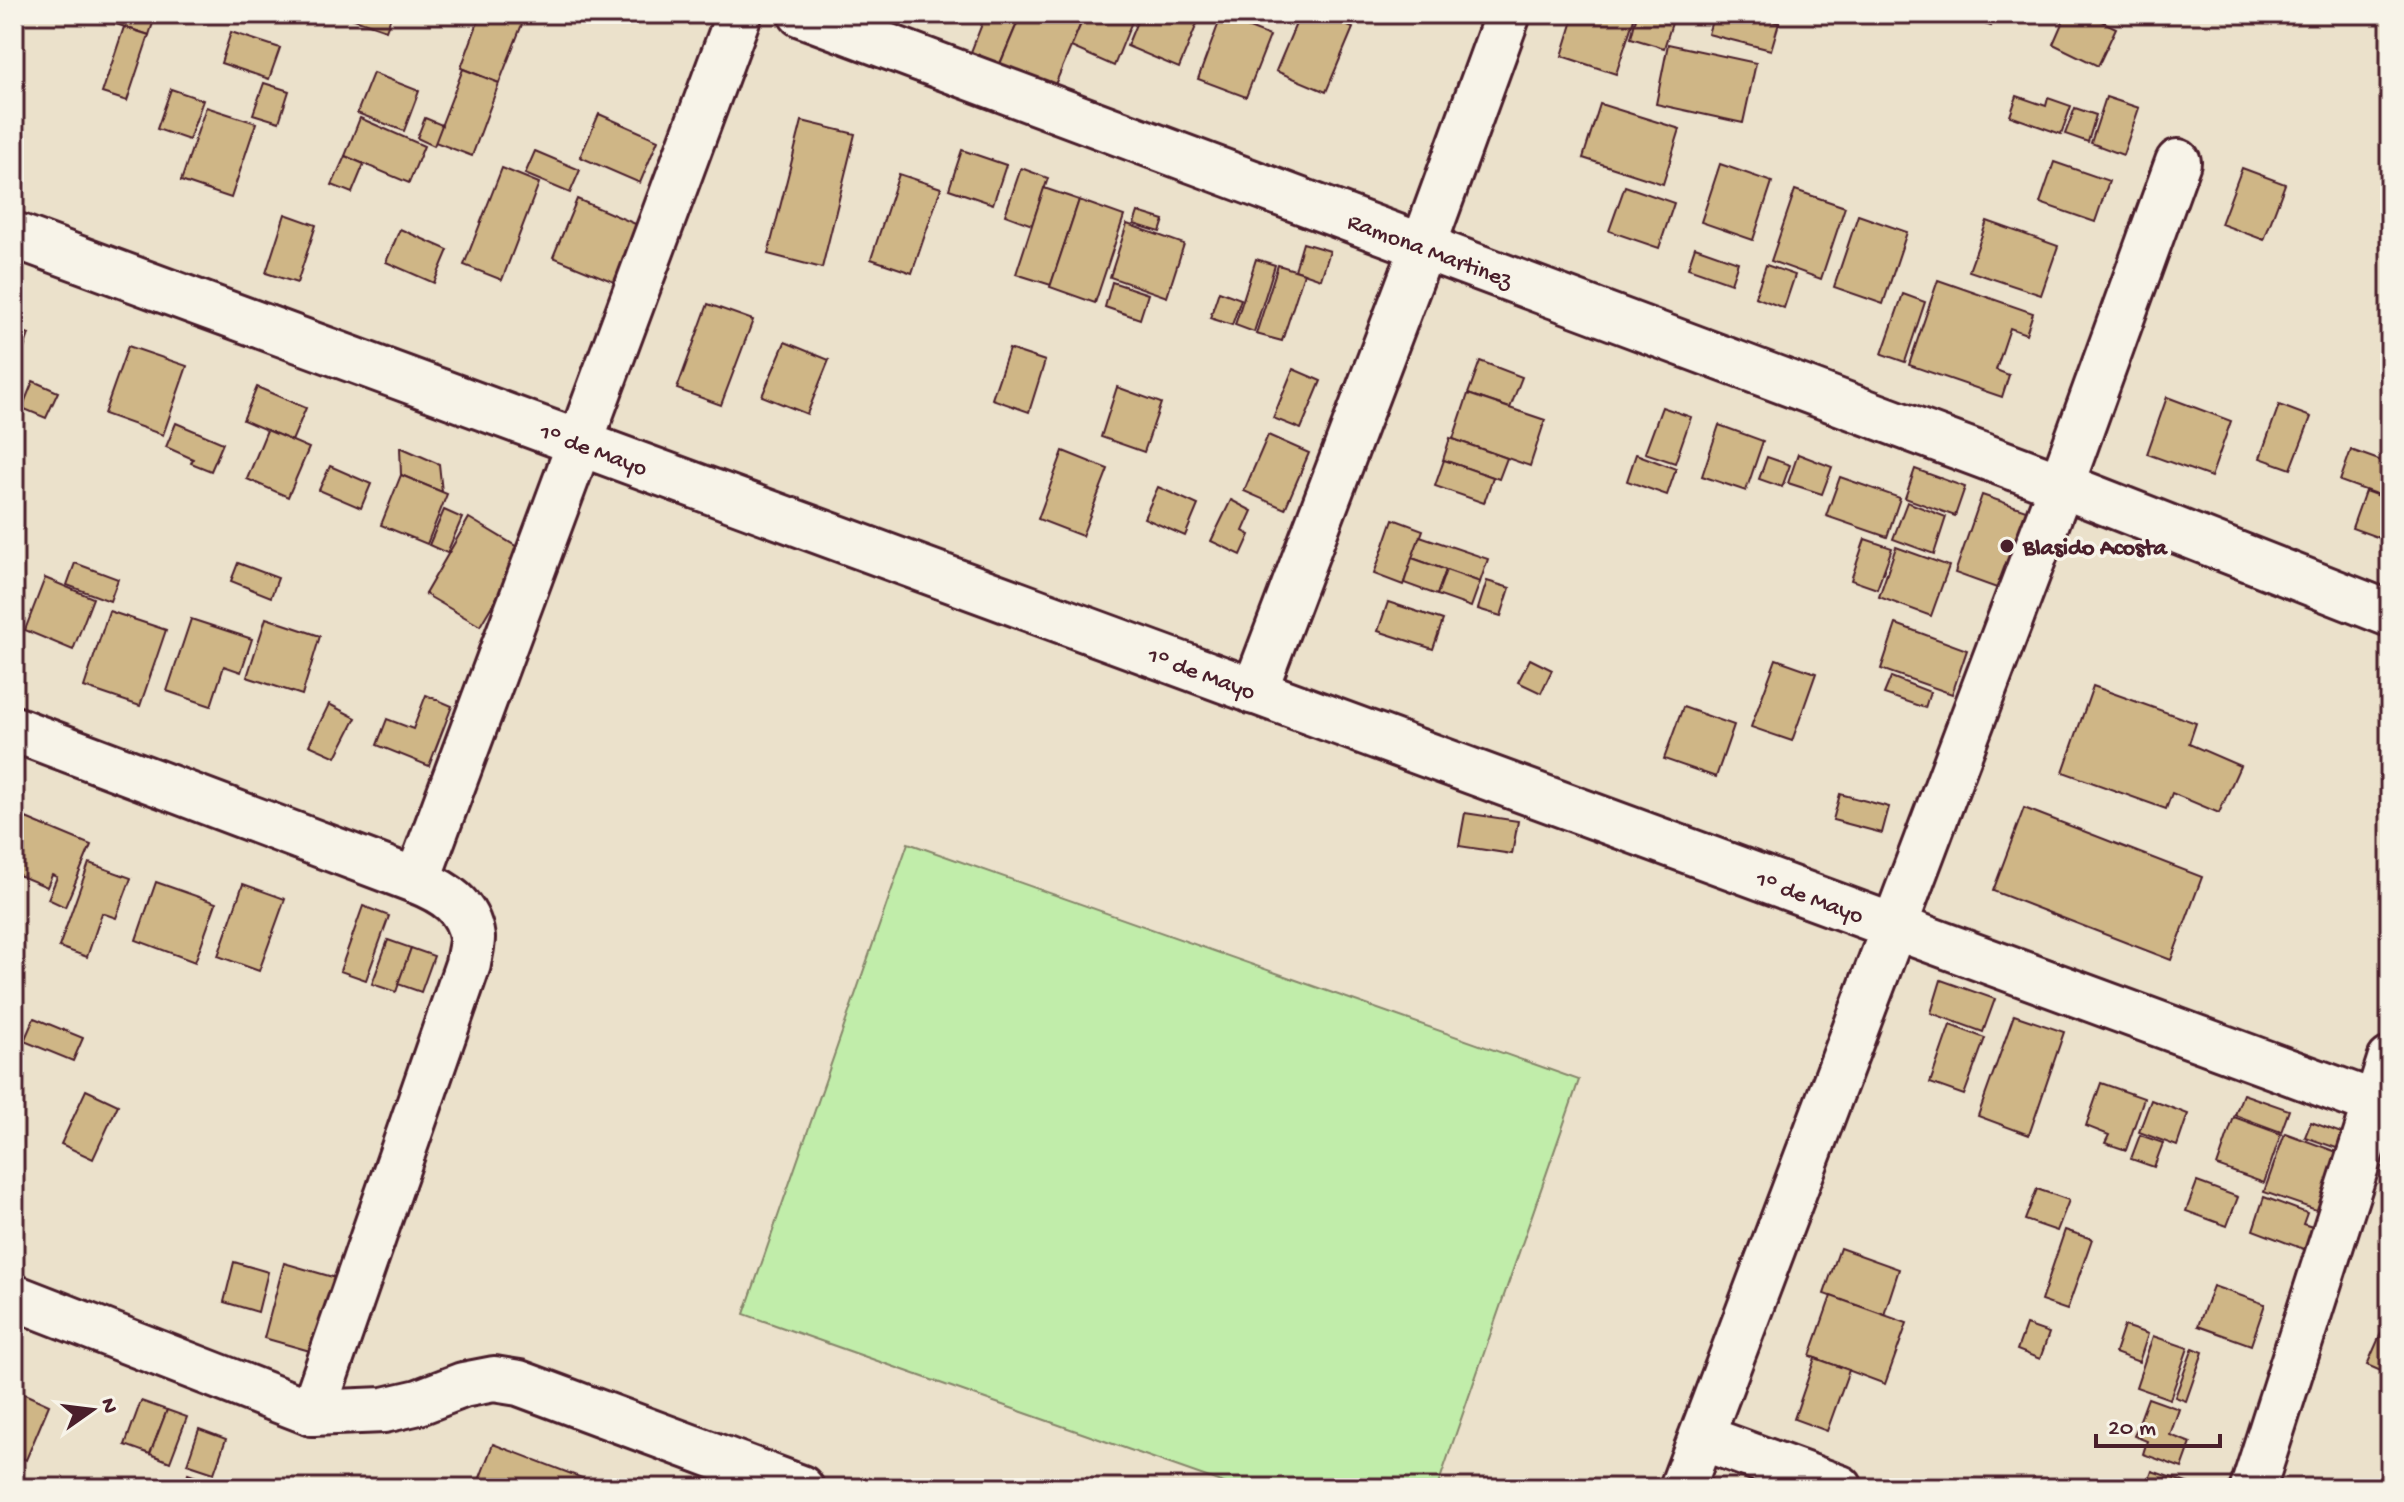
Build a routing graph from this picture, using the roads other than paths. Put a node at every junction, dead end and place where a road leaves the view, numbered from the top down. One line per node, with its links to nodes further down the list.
1 (739, 14): 7 (street)
2 (801, 14): 6 (street, Ramona Martinez)
3 (1508, 14): 6 (street)
4 (2178, 162): 8 (street)
5 (14, 235): 7 (street, 1° de Mayo)
6 (1423, 247): 8 (street, Ramona Martinez); 10 (street)
7 (579, 443): 10 (street, 1° de Mayo); 12 (street)
8 (2061, 485): 9 (street, Ramona Martinez); 13 (street)
9 (2390, 614)
10 (1254, 692): 13 (street, 1° de Mayo)
11 (14, 729): 12 (street)
12 (417, 881): 17 (street)
13 (1894, 928): 15 (street, 1° de Mayo); 18 (street)
14 (2390, 1060): 15 (street)
15 (2384, 1107): 22 (street)
16 (14, 1297): 17 (street)
17 (312, 1413): 19 (street)
18 (1703, 1438): 20 (street); 21 (street)
19 (801, 1488)
20 (1682, 1488)
21 (1840, 1488)
22 (2253, 1488)

